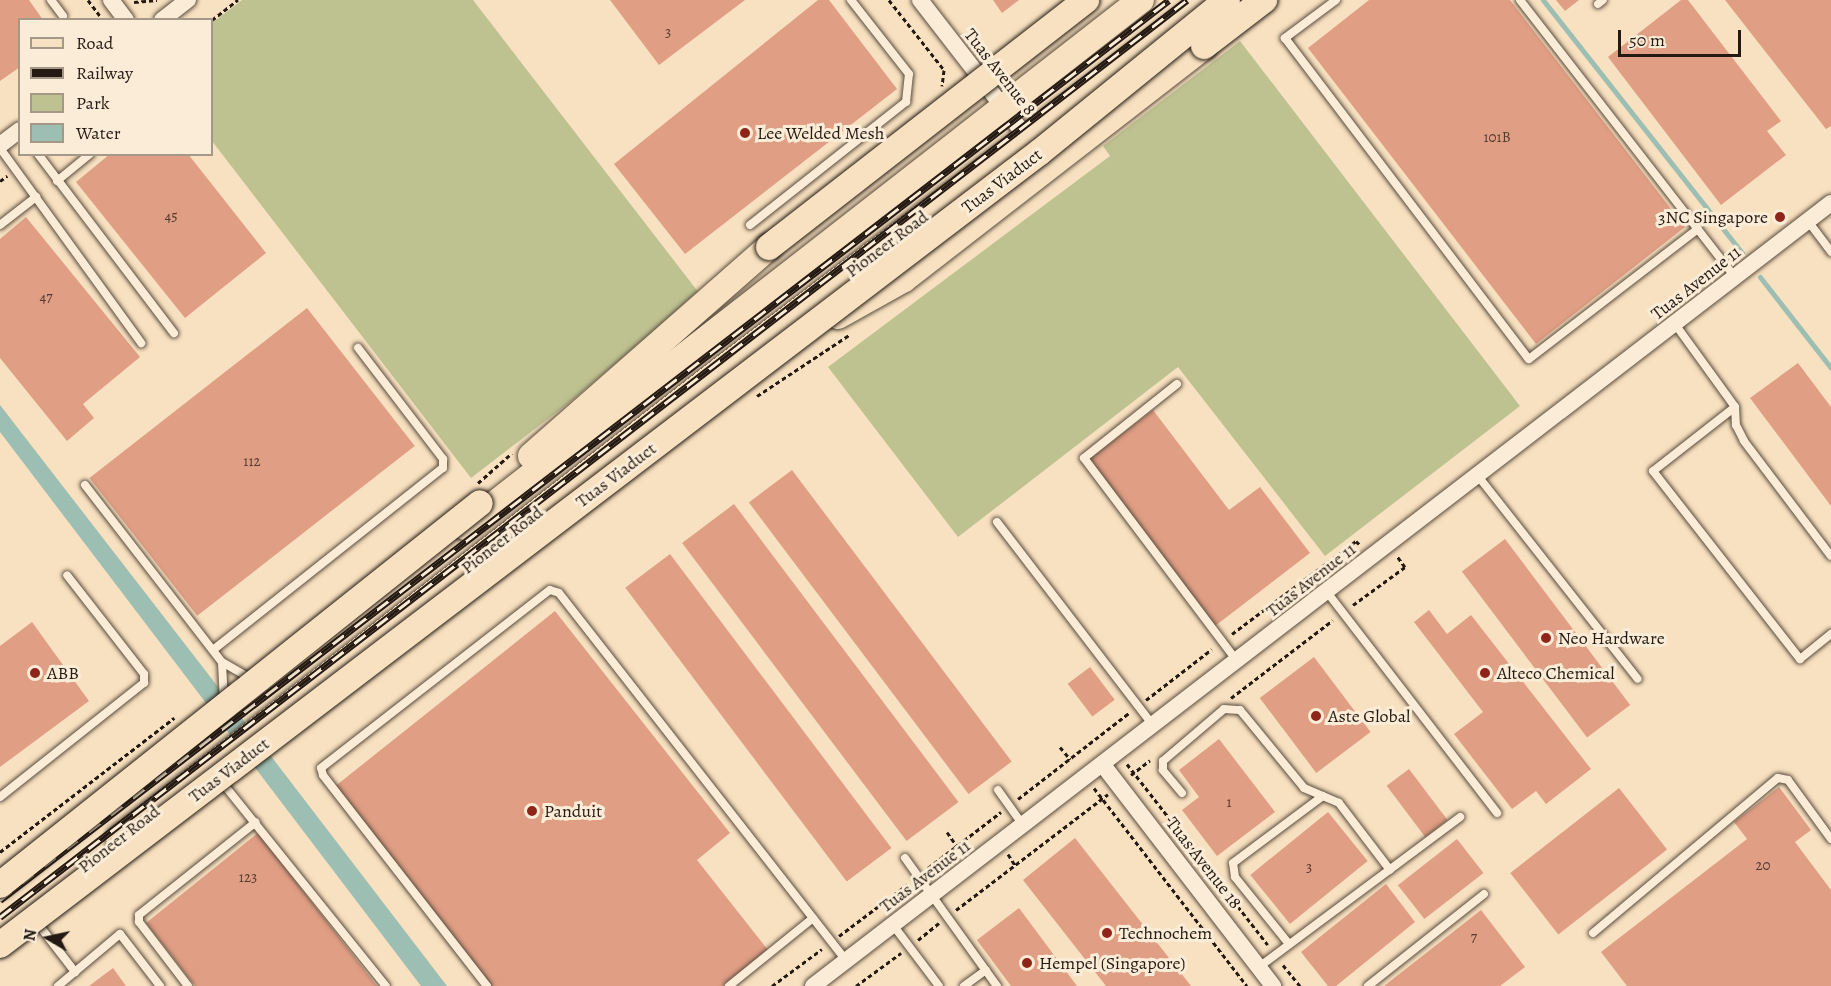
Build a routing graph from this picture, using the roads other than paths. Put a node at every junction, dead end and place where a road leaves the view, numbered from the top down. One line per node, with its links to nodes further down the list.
1 (51, 0): 13 (lane)
2 (111, 0): 14 (street)
3 (188, 0): 15 (street)
4 (851, 0): 28 (lane)
5 (920, 0): 17 (street, Tuas Avenue 8)
6 (1086, 0): 66 (main road, bridge)
7 (1141, 0): 17 (main road, Pioneer Road)
8 (1227, 0): 76 (main road, Tuas Viaduct, bridge)
9 (1264, 0): 36 (main road, bridge)
10 (1336, 0): 29 (lane)
11 (1520, 0): 29 (lane)
12 (1201, 5): 16 (lane); 19 (main road, Pioneer Road)
13 (63, 16)
14 (124, 18)
15 (165, 18)
16 (1222, 45)
17 (1003, 108): 19 (street, Tuas Avenue 8); 50 (main road, Pioneer Road)
18 (18, 132): 20 (street)
19 (1027, 138): 36 (main road, Pioneer Road)
20 (0, 146): 24 (lane)
21 (39, 156): 23 (lane)
22 (88, 156): 23 (lane)
23 (57, 181): 33 (lane)
24 (36, 197): 27 (lane); 34 (lane)
25 (1831, 203): 26 (street, Tuas Avenue 11)
26 (1808, 221): 30 (lane); 31 (street, Tuas Avenue 11)
27 (0, 225)
28 (750, 225)
29 (1698, 229): 31 (lane)
30 (1831, 252)
31 (1735, 277): 32 (street, Tuas Avenue 11)
32 (1675, 324): 38 (lane); 39 (street, Tuas Avenue 11)
33 (174, 333)
34 (141, 343)
35 (358, 348): 46 (lane)
36 (708, 380): 54 (main road, Pioneer Road)
37 (1177, 384): 47 (lane)
38 (1735, 407): 42 (lane); 45 (lane)
39 (1478, 476): 44 (street, Tuas Avenue 11); 49 (lane)
40 (85, 485): 46 (lane)
41 (997, 522): 52 (lane)
42 (1831, 556)
43 (67, 575): 58 (lane)
44 (1327, 592): 47 (street, Tuas Avenue 11); 59 (lane)
45 (1831, 634)
46 (213, 650): 48 (lane)
47 (1238, 661): 52 (street, Tuas Avenue 11)
48 (222, 662): 50 (lane); 51 (lane)
49 (1638, 679)
50 (265, 684): 51 (main road, Pioneer Road)
51 (223, 717): 67 (main road, Pioneer Road)
52 (1154, 726): 53 (street, Tuas Avenue 11)
53 (1103, 765): 62 (street, Tuas Avenue 11); 78 (street, Tuas Avenue 18)
54 (212, 766): 61 (lane); 70 (main road, Pioneer Road)
55 (998, 790): 62 (lane)
56 (1182, 793): 57 (lane)
57 (1323, 796): 65 (lane); 75 (lane)
58 (0, 797)
59 (1497, 813)
60 (1460, 817): 65 (lane)
61 (256, 822): 83 (lane); 84 (lane)
62 (1023, 825): 69 (street, Tuas Avenue 11)
63 (1831, 839): 74 (lane)
64 (905, 858): 69 (lane)
65 (1390, 870): 75 (lane)
66 (0, 885)
67 (0, 892)
68 (1484, 894): 92 (lane)
69 (932, 895): 72 (street, Tuas Avenue 11); 79 (lane)
70 (27, 910): 73 (main road, Pioneer Road); 80 (lane)
71 (813, 918): 77 (lane); 85 (lane); 86 (lane)
72 (893, 925): 77 (street, Tuas Avenue 11); 88 (lane)
73 (0, 932)
74 (1593, 933)
75 (1289, 944): 78 (lane)
76 (0, 945)
77 (846, 961): 87 (street, Tuas Avenue 11)
78 (1259, 967): 91 (street, Tuas Avenue 18)
79 (986, 970): 89 (lane); 90 (lane)
80 (75, 972): 81 (lane); 82 (lane)
81 (58, 986)
82 (160, 986)
83 (188, 986)
84 (386, 986)
85 (487, 986)
86 (729, 986)
87 (813, 986)
88 (939, 986)
89 (964, 986)
90 (997, 986)
91 (1273, 986)
92 (1368, 986)

